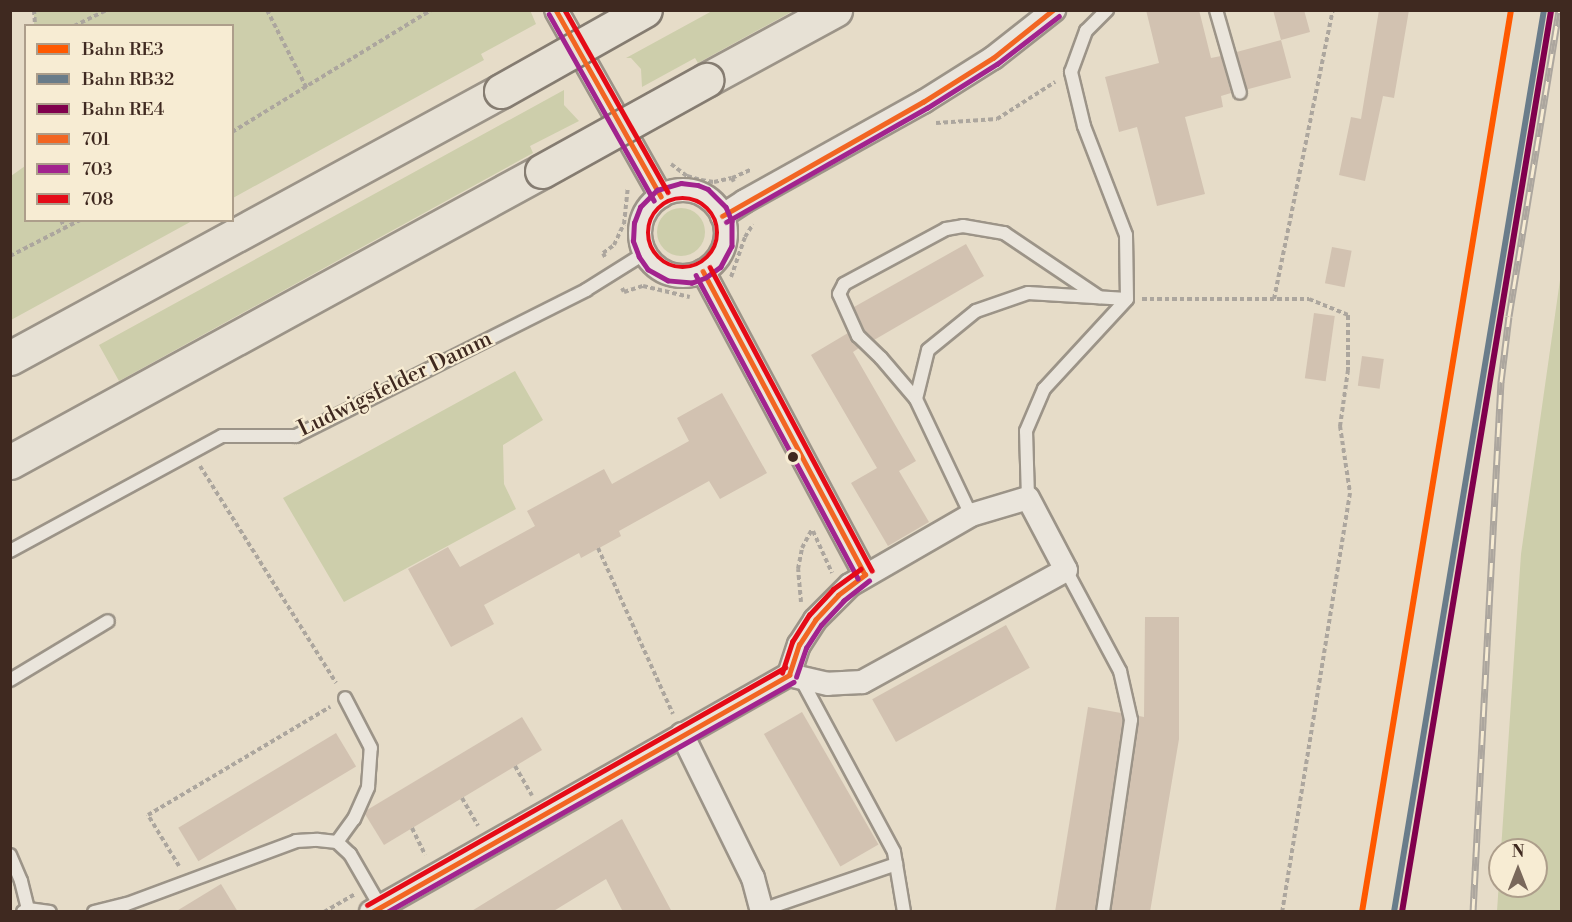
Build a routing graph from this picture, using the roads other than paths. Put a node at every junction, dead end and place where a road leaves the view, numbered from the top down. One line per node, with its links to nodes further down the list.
1 (556, 10): 8 (street)
2 (645, 10): 14 (highway, bridge)
3 (835, 10): 16 (highway, bridge)
4 (1054, 10): 9 (street)
5 (1107, 10): 13 (lane)
6 (1216, 10): 7 (lane)
7 (1240, 93)
8 (661, 196): 9 (street); 10 (street)
9 (723, 216): 11 (street)
10 (645, 253): 11 (street); 19 (lane, Ludwigsfelder Damm)
11 (709, 281): 21 (street)
12 (1099, 297): 13 (lane); 15 (lane); 15 (lane)
13 (1126, 299): 17 (lane)
14 (10, 358)
15 (916, 399): 18 (lane)
16 (10, 462)
17 (1028, 498): 18 (street); 20 (street)
18 (971, 515): 21 (street)
19 (10, 551)
20 (1066, 570): 23 (street); 36 (lane)
21 (865, 575): 23 (street)
22 (108, 621): 24 (lane)
23 (795, 677): 26 (street); 29 (lane)
24 (10, 680)
25 (345, 698): 27 (lane)
26 (682, 734): 30 (street); 32 (street)
27 (337, 842): 30 (lane); 34 (lane)
28 (10, 855): 31 (lane)
29 (896, 864): 32 (lane); 35 (lane)
30 (375, 909)
31 (25, 910): 33 (lane)
32 (762, 911)
33 (50, 912)
34 (94, 912)
35 (904, 912)
36 (1103, 912)

